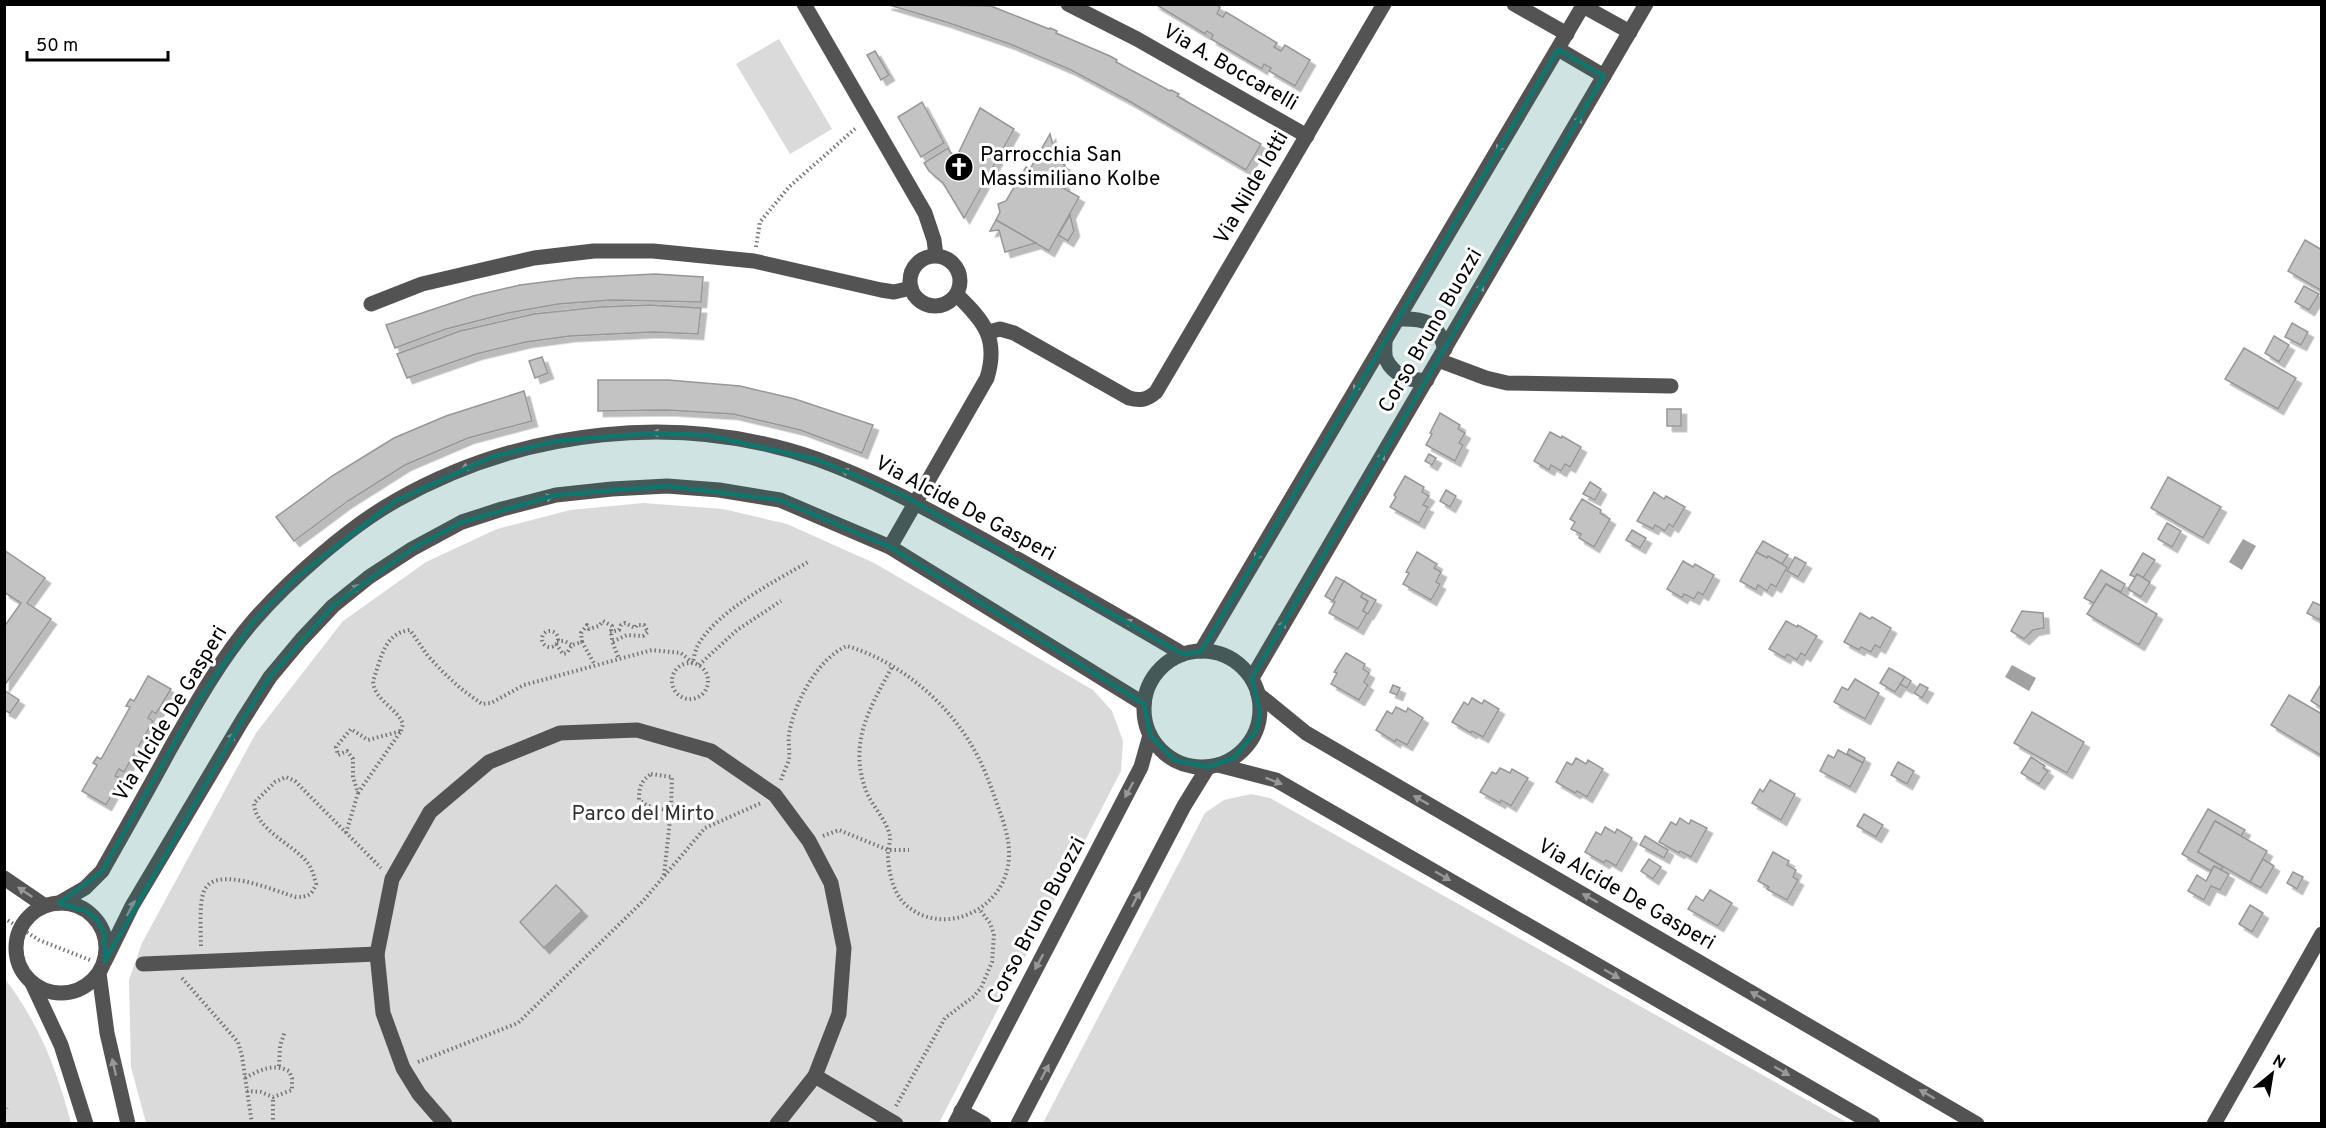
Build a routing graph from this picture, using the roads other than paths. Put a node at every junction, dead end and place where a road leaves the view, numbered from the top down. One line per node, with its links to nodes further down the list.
1 (804, 4): 12 (street)
2 (1068, 4): 11 (street, Via A. Boccarelli)
3 (1384, 4): 11 (street, Via Nilde Iotti)
4 (1514, 4): 8 (street)
5 (1646, 4): 7 (street, Corso Bruno Buozzi)
6 (1583, 5): 7 (street); 8 (street, Corso Bruno Buozzi)
7 (1630, 32): 10 (street, Corso Bruno Buozzi)
8 (1567, 34): 9 (street, Corso Bruno Buozzi)
9 (1558, 49): 10 (street); 16 (street, Corso Bruno Buozzi, one-way to 16)
10 (1604, 76): 19 (street, Corso Bruno Buozzi, one-way to 10)
11 (1306, 136): 17 (street, Via Nilde Iotti)
12 (936, 255): 13 (street); 14 (street)
13 (911, 288): 14 (street); 15 (street)
14 (957, 295): 17 (street)
15 (371, 304)
16 (1398, 319): 18 (street, Corso Bruno Buozzi); 19 (street)
17 (989, 332): 22 (street)
18 (1385, 340): 20 (street); 24 (street, Corso Bruno Buozzi, one-way to 24)
19 (1442, 355): 20 (street, Corso Bruno Buozzi); 21 (street)
20 (1427, 380): 26 (street, Corso Bruno Buozzi, one-way to 20)
21 (1671, 386)
22 (916, 502): 23 (street); 25 (street, Via Alcide De Gasperi, one-way to 22); 32 (street, Via Alcide De Gasperi, one-way to 32)
23 (890, 548): 28 (street); 38 (street, one-way to 23)
24 (1201, 651): 25 (street); 26 (street)
25 (1183, 654): 28 (street)
26 (1252, 678): 27 (street)
27 (1258, 694): 30 (street); 51 (street, Via Alcide De Gasperi, one-way to 27)
28 (1144, 704): 29 (street)
29 (1150, 735): 30 (street); 41 (street, Corso Bruno Buozzi, one-way to 41)
30 (1213, 766): 49 (street, one-way to 30); 50 (street, one-way to 50)
31 (4, 878): 32 (street, one-way to 31)
32 (52, 904): 36 (street, Via Alcide De Gasperi); 38 (street)
33 (2322, 934): 42 (street)
34 (4, 952): 36 (street)
35 (377, 954): 37 (street); 40 (street); 43 (street)
36 (18, 962): 39 (street)
37 (143, 964)
38 (102, 966): 39 (street); 46 (street, one-way to 38)
39 (32, 983): 45 (street)
40 (815, 1076): 44 (street); 47 (street)
41 (958, 1117): 48 (street)
42 (2217, 1117): 52 (street)
43 (439, 1122)
44 (892, 1122)
45 (86, 1124)
46 (128, 1124)
47 (777, 1124)
48 (984, 1124)
49 (1018, 1124)
50 (1873, 1124)
51 (1977, 1124)
52 (2208, 1124)

